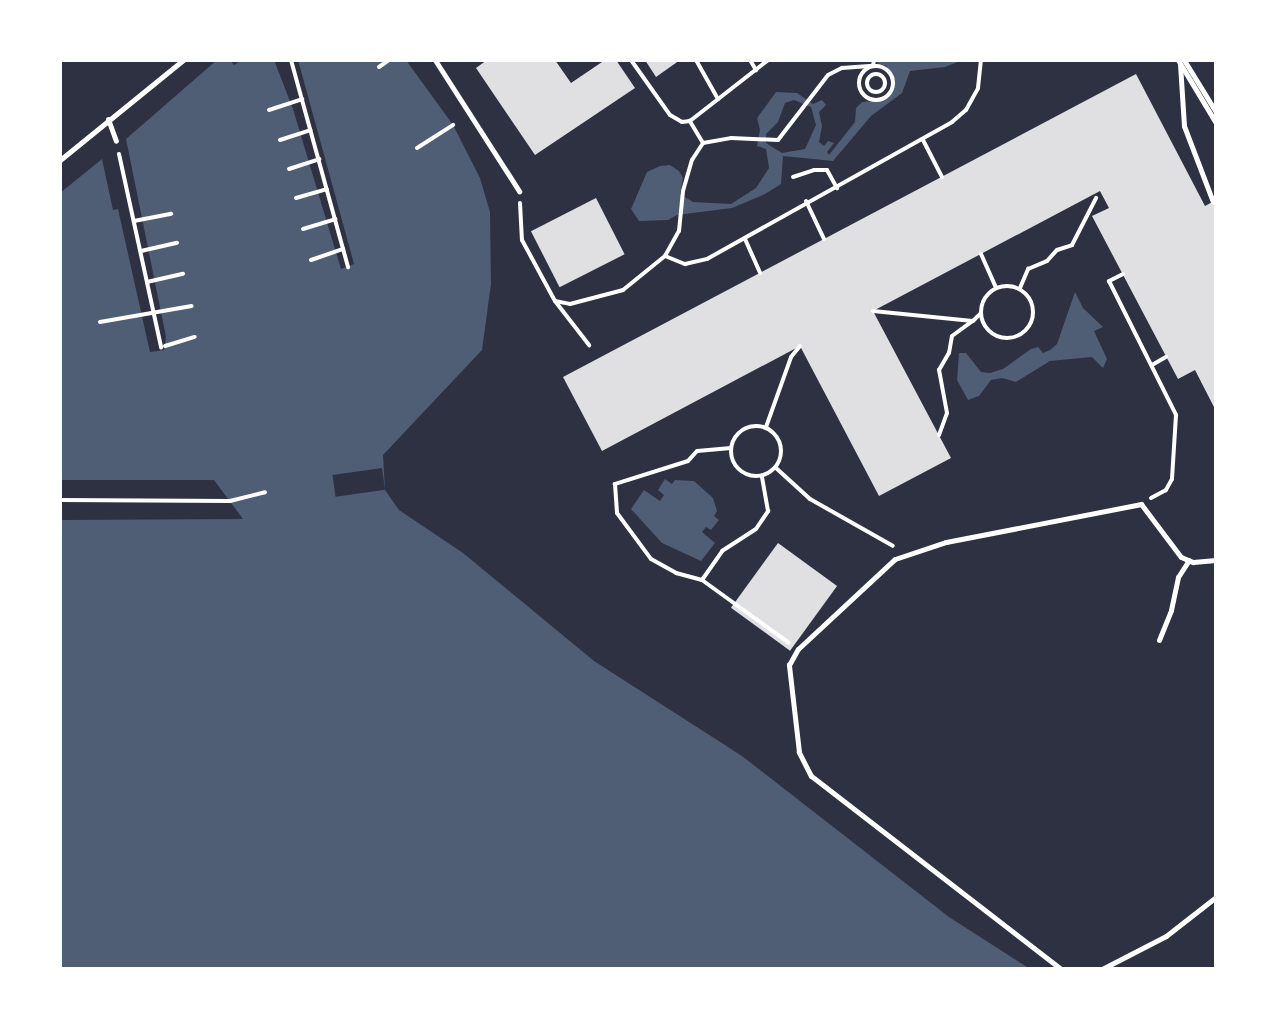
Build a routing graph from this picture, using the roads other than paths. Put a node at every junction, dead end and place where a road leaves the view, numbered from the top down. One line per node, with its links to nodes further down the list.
1 (183, 60): 5 (lane)
2 (435, 60): 9 (lane)
3 (1181, 61): 4 (lane); 6 (lane); 10 (lane)
4 (1216, 112)
5 (108, 119): 7 (lane); 8 (lane)
6 (1216, 123)
7 (116, 141)
8 (60, 160)
9 (519, 191)
10 (1213, 202)
11 (1189, 560): 12 (lane); 13 (lane); 15 (lane)
12 (1216, 560)
13 (1159, 640)
14 (1216, 897): 16 (lane)
15 (1061, 969)
16 (1102, 969)

